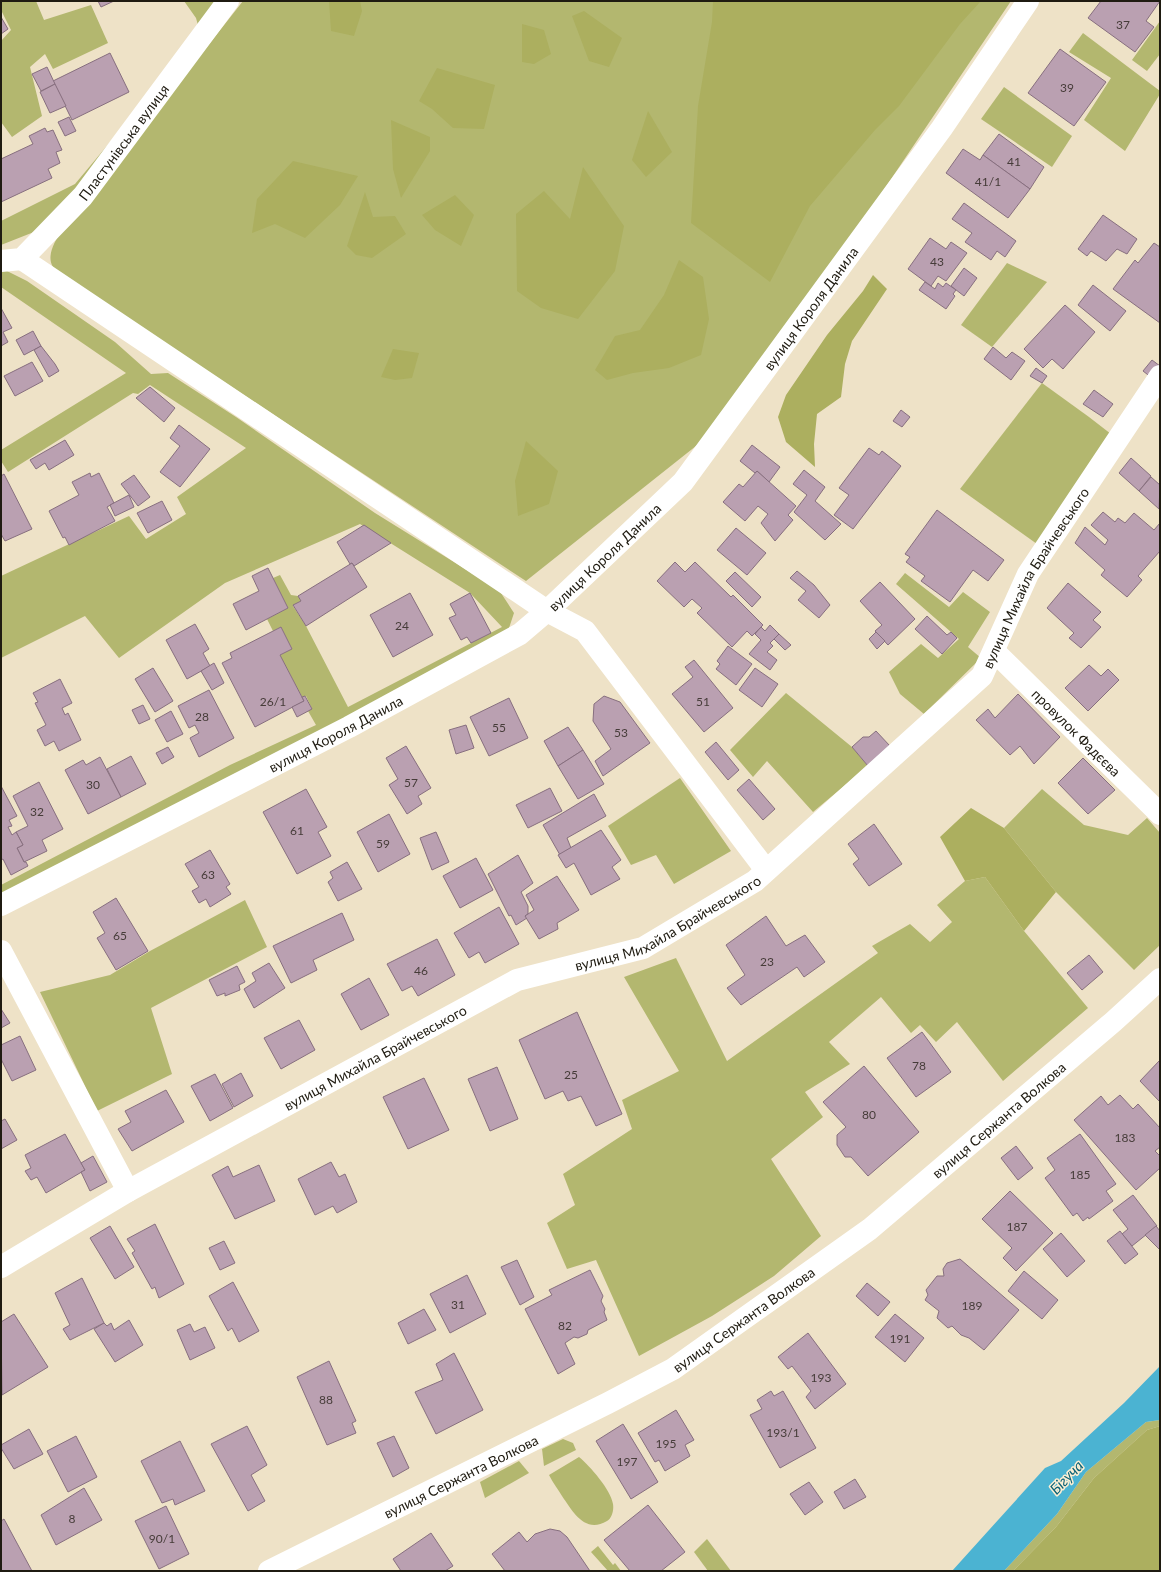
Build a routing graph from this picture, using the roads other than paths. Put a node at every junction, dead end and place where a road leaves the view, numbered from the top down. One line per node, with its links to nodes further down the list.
1 (228, 1): 3 (street, Пластунівська вулиця)
2 (1028, 1): 5 (street, вулиця Короля Данила)
3 (12, 260): 5 (street)
4 (1160, 376): 6 (street, вулиця Михайла Брайчевського)
5 (547, 611): 8 (street); 9 (street, вулиця Короля Данила)
6 (994, 651): 7 (street, провулок Фадєєва); 8 (street, вулиця Михайла Брайчевського)
7 (1160, 814)
8 (766, 870): 12 (street, вулиця Михайла Брайчевського)
9 (1, 906)
10 (1, 951): 12 (street)
11 (1160, 979): 14 (street, вулиця Сержанта Волкова)
12 (128, 1191): 13 (street, вулиця Михайла Брайчевського)
13 (1, 1267)
14 (270, 1571)

